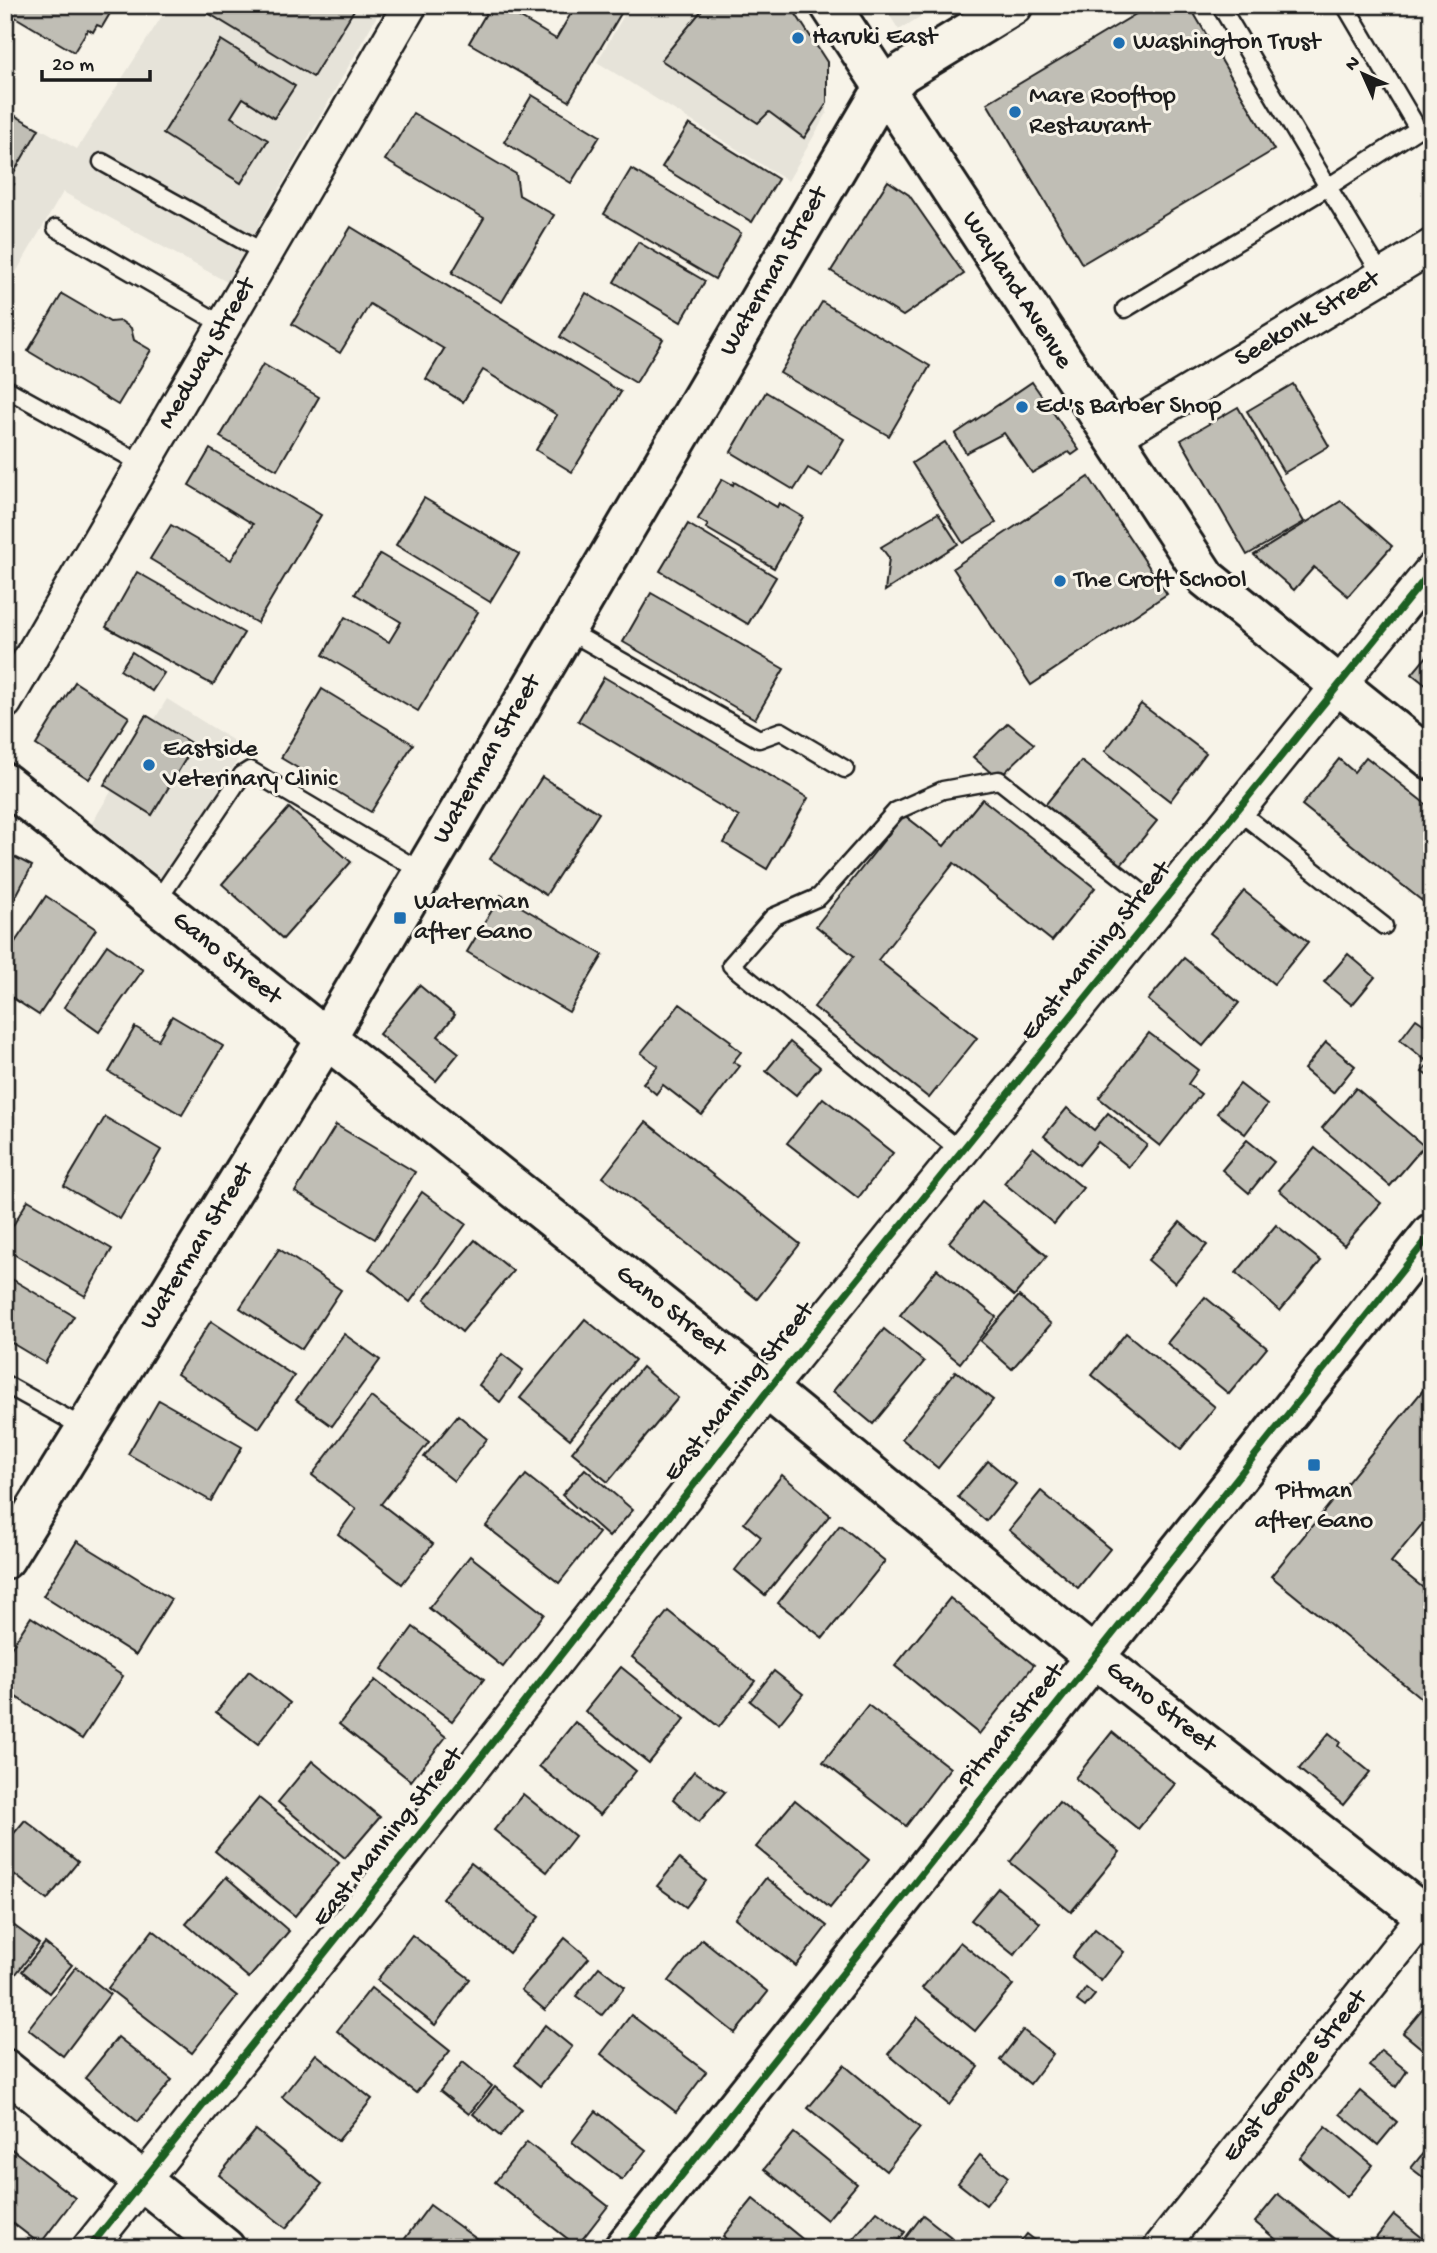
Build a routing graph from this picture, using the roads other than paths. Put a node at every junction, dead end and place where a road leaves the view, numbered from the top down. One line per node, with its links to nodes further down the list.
1 (410, 5): 11 (street, Medway Street)
2 (830, 5): 6 (main road, Wayland Avenue)
3 (1013, 5): 6 (main road, Waterman Street)
4 (1220, 5): 8 (lane)
5 (1345, 5): 8 (lane)
6 (883, 90): 16 (main road, Wayland Avenue); 19 (main road, Waterman Street)
7 (102, 162): 11 (lane)
8 (1328, 187): 12 (lane); 13 (lane)
9 (56, 228): 14 (lane)
10 (1432, 246): 12 (street, Seekonk Street)
11 (267, 254): 14 (street, Medway Street)
12 (1382, 276): 16 (street, Seekonk Street)
13 (1125, 309)
14 (225, 326): 17 (street, Medway Street)
15 (5, 388): 17 (lane)
16 (1113, 438): 20 (main road, Wayland Avenue)
17 (144, 465): 21 (street, Medway Street)
18 (1432, 570): 20 (street, East Manning Street)
19 (565, 629): 23 (lane); 26 (main road, Waterman Street)
20 (1338, 685): 22 (main road, Wayland Avenue); 25 (street, East Manning Street)
21 (5, 702)
22 (1432, 760)
23 (845, 769)
24 (5, 783): 27 (main road, Gano Street)
25 (1237, 810): 28 (street, East Manning Street); 29 (lane)
26 (422, 872): 27 (lane); 30 (main road, Waterman Street)
27 (156, 903): 30 (main road, Gano Street)
28 (1160, 907): 31 (street, East Manning Street); 31 (lane)
29 (1384, 926)
30 (325, 1038): 34 (main road, Gano Street); 35 (main road, Waterman Street)
31 (962, 1152): 34 (street, East Manning Street)
32 (1432, 1233): 37 (main road, Pitman Street)
33 (5, 1384): 35 (lane)
34 (768, 1390): 37 (main road, Gano Street); 40 (street, East Manning Street)
35 (86, 1429): 36 (main road, Waterman Street)
36 (5, 1559)
37 (1094, 1657): 38 (main road, Gano Street); 43 (main road, Pitman Street)
38 (1429, 1914): 44 (street, East George Street)
39 (5, 2069): 40 (main road)
40 (142, 2182): 41 (street, East Manning Street); 42 (main road)
41 (89, 2248)
42 (225, 2248)
43 (624, 2248)
44 (1160, 2248)

